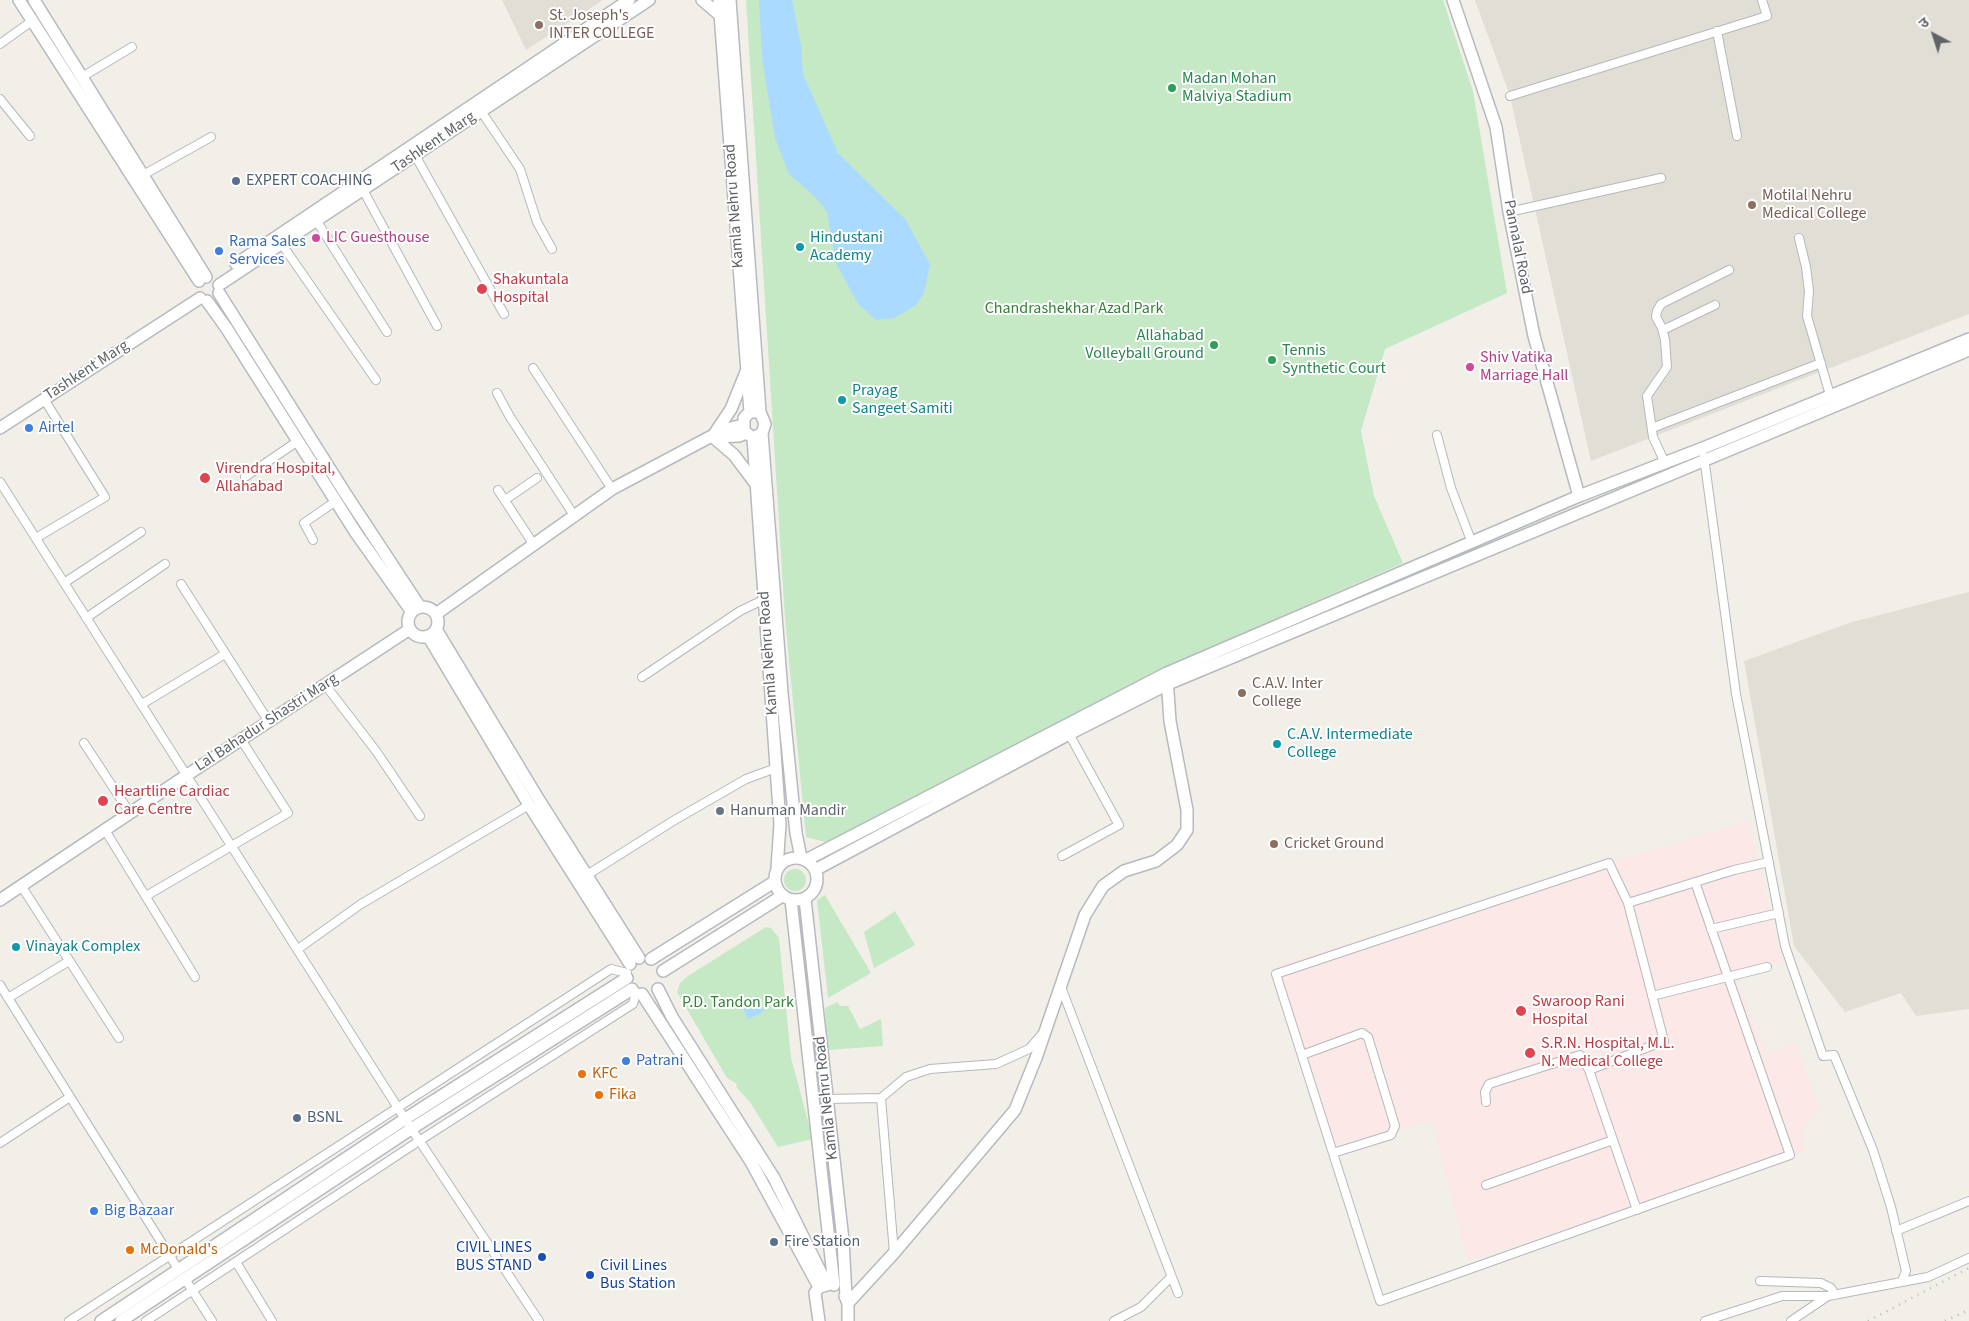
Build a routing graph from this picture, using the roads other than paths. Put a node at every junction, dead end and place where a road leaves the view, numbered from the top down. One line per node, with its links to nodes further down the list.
1 (19, 0): 11 (street)
2 (34, 0): 15 (street)
3 (629, 0): 32 (street, Tashkent Marg)
4 (648, 0): 18 (street, Tashkent Marg)
5 (702, 0): 10 (street)
6 (719, 0): 10 (street, Kamla Nehru Road)
7 (730, 0): 47 (street, Kamla Nehru Road)
8 (1452, 0): 26 (street, Pannalal Road)
9 (1762, 0): 12 (street)
10 (721, 16): 42 (street, Kamla Nehru Road)
11 (32, 21): 13 (street); 32 (street)
12 (1717, 31): 16 (street); 20 (street)
13 (0, 44)
14 (132, 47): 15 (street)
15 (82, 77): 23 (street)
16 (1510, 96)
17 (0, 99): 19 (street)
18 (481, 111): 22 (street, Tashkent Marg); 30 (street)
19 (30, 136)
20 (1737, 136)
21 (211, 137): 23 (street)
22 (414, 156): 25 (street, Tashkent Marg); 34 (street)
23 (143, 175): 32 (street)
24 (1661, 178): 26 (street)
25 (363, 190): 27 (street, Tashkent Marg); 35 (street)
26 (1509, 212): 63 (street, Pannalal Road)
27 (316, 220): 29 (street, Tashkent Marg); 37 (street)
28 (1799, 238): 40 (street)
29 (281, 243): 32 (street, Tashkent Marg); 43 (street)
30 (552, 249)
31 (1730, 270): 36 (street)
32 (207, 288): 46 (street, Tashkent Marg); 48 (street, Tashkent Marg); 54 (street); 76 (street)
33 (1715, 305): 36 (street)
34 (504, 314)
35 (437, 326)
36 (1663, 330): 50 (street)
37 (387, 332)
38 (1969, 339): 45 (street)
39 (1969, 350): 55 (street)
40 (1821, 363): 45 (street); 50 (street)
41 (533, 368): 61 (street)
42 (747, 369): 47 (street, Kamla Nehru Road); 53 (street)
43 (376, 380)
44 (497, 392): 66 (street)
45 (1830, 395): 55 (street)
46 (44, 399): 49 (street, Tashkent Marg); 68 (street)
47 (755, 412): 51 (street); 51 (street)
48 (0, 419)
49 (0, 428)
50 (1652, 428): 56 (street)
51 (751, 432): 53 (street); 60 (street, Kamla Nehru Road); 98 (street, Kamla Nehru Road)
52 (1437, 435): 70 (street)
53 (713, 437): 60 (street); 61 (street)
54 (298, 441): 57 (street); 65 (street)
55 (1704, 454): 56 (street); 83 (street); 99 (street)
56 (1666, 463): 63 (street)
57 (245, 477)
58 (537, 478): 64 (street)
59 (0, 482): 68 (street)
60 (756, 484): 75 (street, Kamla Nehru Road)
61 (612, 489): 66 (street)
62 (498, 490): 64 (street)
63 (1579, 496): 70 (street)
64 (505, 500): 71 (street)
65 (336, 501): 69 (street); 76 (street)
66 (575, 517): 71 (street)
67 (141, 532): 73 (street)
68 (36, 538): 73 (street)
69 (313, 540)
70 (1472, 543): 83 (street)
71 (534, 545): 77 (street)
72 (165, 564): 78 (street)
73 (64, 583): 78 (street)
74 (180, 584): 81 (street)
75 (765, 599): 82 (street); 90 (street, Kamla Nehru Road)
76 (416, 609): 77 (street); 79 (street)
77 (436, 614): 80 (street)
78 (86, 618): 85 (street)
79 (410, 630): 80 (street); 84 (street, Lal Bahadur Shastri Marg)
80 (432, 632): 92 (street); 102 (street)
81 (225, 654): 85 (street); 86 (street)
82 (642, 677)
83 (1167, 678): 87 (street); 121 (street)
84 (326, 686): 86 (street, Lal Bahadur Shastri Marg); 94 (street)
85 (142, 704): 91 (street)
86 (268, 722): 88 (street, Lal Bahadur Shastri Marg)
87 (1067, 730): 97 (street); 98 (street); 101 (street)
88 (242, 741): 91 (street, Lal Bahadur Shastri Marg); 96 (street)
89 (84, 743): 93 (street)
90 (776, 768): 100 (street, Kamla Nehru Road); 102 (street)
91 (187, 775): 93 (street, Lal Bahadur Shastri Marg); 96 (street)
92 (529, 805): 113 (street); 118 (street)
93 (130, 813): 95 (street, Lal Bahadur Shastri Marg)
94 (420, 816)
95 (105, 830): 105 (street, Lal Bahadur Shastri Marg); 106 (street)
96 (232, 846): 106 (street); 113 (street)
97 (1062, 856)
98 (803, 859): 100 (street); 101 (street)
99 (1769, 862): 104 (street); 111 (street)
100 (777, 868): 103 (street)
101 (815, 870): 108 (street)
102 (587, 876): 118 (street)
103 (774, 882): 107 (street); 118 (street)
104 (1695, 882): 110 (street); 112 (street)
105 (22, 887): 109 (street, Lal Bahadur Shastri Marg); 114 (street)
106 (146, 896): 117 (street)
107 (786, 898): 108 (street); 116 (street); 152 (street, Kamla Nehru Road)
108 (805, 899): 131 (street, Kamla Nehru Road)
109 (0, 900)
110 (1628, 903): 123 (street); 127 (street)
111 (1779, 913): 112 (street); 142 (street)
112 (1711, 929): 119 (street)
113 (298, 949): 133 (street)
114 (69, 960): 124 (street); 126 (street)
115 (1767, 967): 119 (street)
116 (663, 971): 118 (street); 122 (street)
117 (195, 976)
118 (635, 976): 122 (street); 133 (street); 134 (street); 136 (street); 152 (street)
119 (1728, 976): 123 (street); 141 (street)
120 (0, 986): 124 (street)
121 (1061, 988): 125 (street); 148 (street)
122 (658, 989): 152 (street)
123 (1652, 996): 128 (street)
124 (8, 998): 129 (street)
125 (1047, 1028): 130 (street); 143 (street)
126 (119, 1038)
127 (1302, 1055): 138 (street); 138 (street)
128 (1589, 1070): 132 (street); 135 (street)
129 (70, 1097): 137 (street); 144 (street)
130 (881, 1098): 131 (street); 143 (street)
131 (827, 1099): 156 (street, Kamla Nehru Road)
132 (1486, 1102)
133 (397, 1107): 134 (street); 144 (street)
134 (408, 1124): 136 (street); 147 (street); 149 (street)
135 (1613, 1140): 139 (street); 141 (street)
136 (419, 1141): 146 (street); 164 (street)
137 (0, 1143)
138 (1333, 1153): 141 (street)
139 (1486, 1185)
140 (1969, 1201): 142 (street)
141 (1637, 1210)
142 (1896, 1230): 151 (street)
143 (894, 1254): 156 (street)
144 (170, 1256): 147 (street); 158 (street)
145 (1969, 1258): 151 (street)
146 (236, 1262): 153 (street); 163 (street)
147 (178, 1269): 159 (street)
148 (1171, 1276): 154 (street); 166 (street)
149 (185, 1279): 153 (street); 160 (street)
150 (1760, 1281): 155 (street)
151 (1902, 1281): 155 (street)
152 (826, 1286): 156 (street); 157 (street, Kamla Nehru Road)
153 (192, 1290): 161 (street); 162 (street)
154 (1178, 1293)
155 (1831, 1295): 167 (street); 168 (street)
156 (847, 1300): 165 (street, Kamla Nehru Road)
157 (817, 1320)
158 (69, 1321)
159 (101, 1321)
160 (121, 1321)
161 (146, 1321)
162 (212, 1321)
163 (272, 1321)
164 (538, 1321)
165 (848, 1321)
166 (1114, 1321)
167 (1705, 1321)
168 (1791, 1321)

